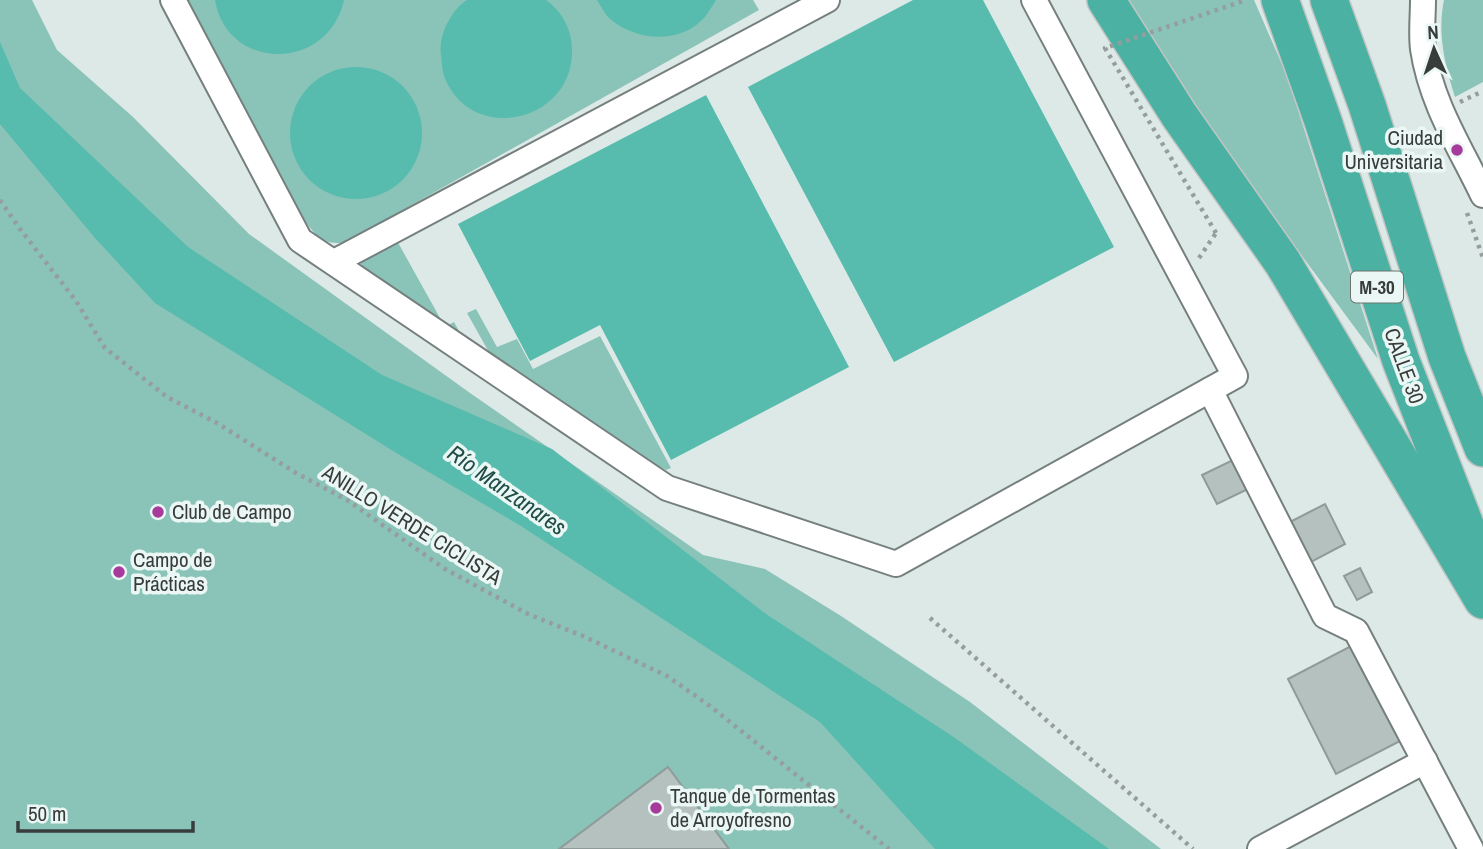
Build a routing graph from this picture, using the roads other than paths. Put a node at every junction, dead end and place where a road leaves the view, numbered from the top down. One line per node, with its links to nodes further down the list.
1 (173, 0): 9 (lane)
2 (827, 0): 9 (lane)
3 (1034, 0): 10 (lane)
4 (1106, 0): 13 (highway)
5 (1280, 0): 12 (highway, CALLE 30 / M-30)
6 (1329, 0): 11 (highway, CALLE 30 / M-30)
7 (1423, 0): 8 (lane)
8 (1483, 195)
9 (334, 262): 10 (lane)
10 (1210, 390): 14 (lane)
11 (1483, 448)
12 (1483, 570)
13 (1483, 600)
14 (1425, 761): 15 (lane); 16 (lane)
15 (1260, 849)
16 (1471, 849)

